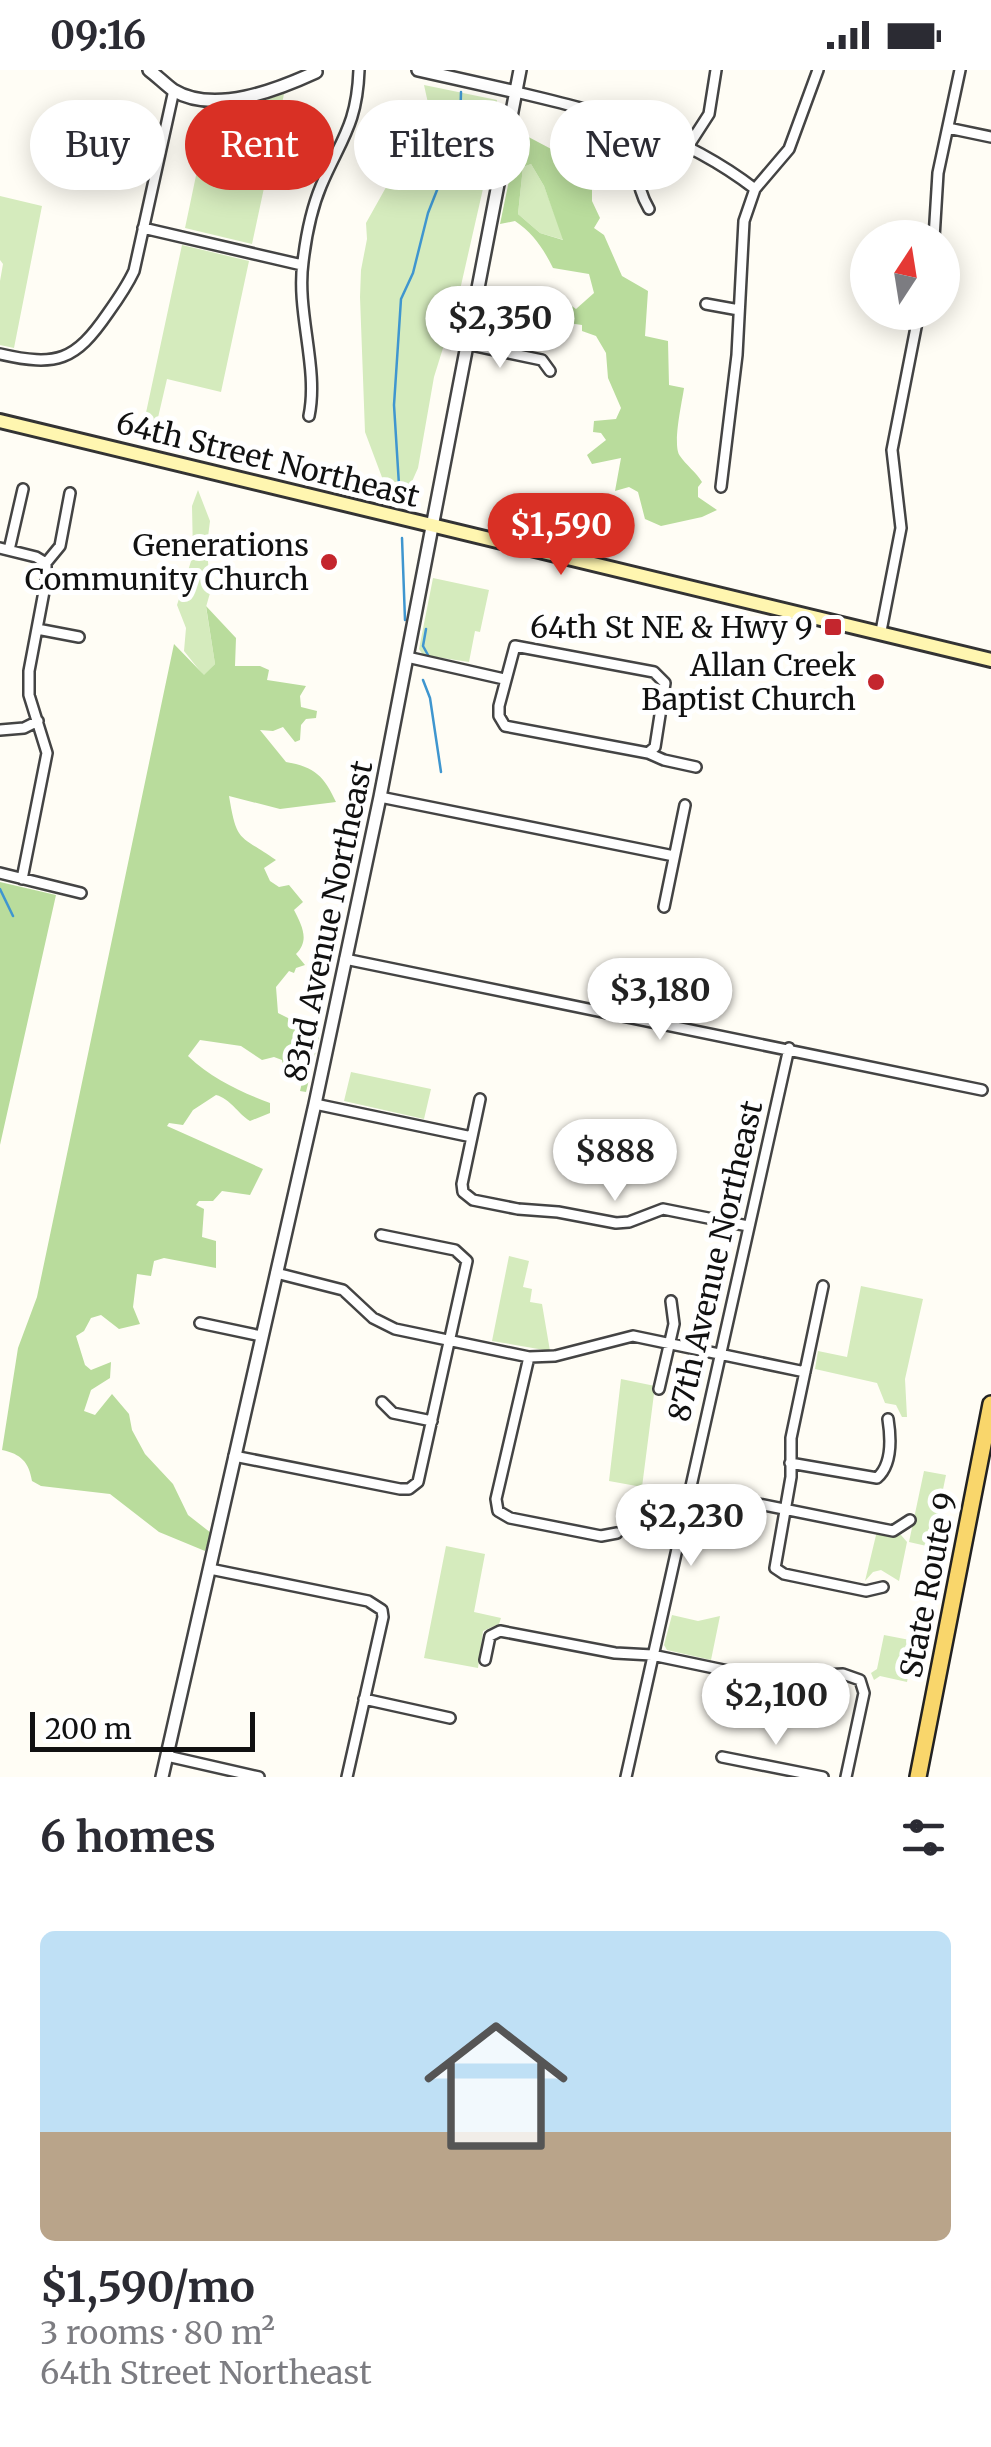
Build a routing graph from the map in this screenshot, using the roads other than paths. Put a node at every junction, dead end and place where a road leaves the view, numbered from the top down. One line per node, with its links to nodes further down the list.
1 (149, 70): 9 (street)
2 (359, 70): 21 (street)
3 (418, 70): 10 (street)
4 (520, 70): 10 (street, 83rd Avenue Northeast)
5 (716, 70): 13 (street)
6 (818, 70): 16 (street)
7 (960, 70): 12 (street)
8 (319, 71): 9 (street)
9 (174, 90): 20 (street)
10 (516, 92): 11 (street); 25 (street, 83rd Avenue Northeast)
11 (550, 100)
12 (948, 128): 14 (street); 19 (street)
13 (695, 136)
14 (991, 138)
15 (695, 149): 16 (street)
16 (755, 189): 23 (street)
17 (640, 190): 18 (street)
18 (649, 210)
19 (935, 220)
20 (143, 228): 21 (street); 26 (street)
21 (302, 264): 28 (street)
22 (706, 304): 23 (street)
23 (739, 310): 30 (street)
24 (915, 330): 37 (street)
25 (466, 344): 27 (street); 33 (street, 83rd Avenue Northeast)
26 (0, 354)
27 (550, 370)
28 (309, 416)
29 (0, 421): 33 (main road, 64th Street Northeast)
30 (721, 487)
31 (23, 489): 34 (street)
32 (70, 493): 35 (street)
33 (431, 524): 37 (main road, 64th Street Northeast); 39 (street, 83rd Avenue Northeast)
34 (5, 549): 35 (street)
35 (46, 564): 36 (street)
36 (36, 629): 38 (street); 42 (street)
37 (881, 631): 40 (main road, 64th Street Northeast)
38 (79, 636)
39 (407, 657): 41 (street); 46 (street, 83rd Avenue Northeast)
40 (991, 660)
41 (504, 679): 44 (street); 44 (street)
42 (38, 721): 43 (street); 50 (street)
43 (0, 730)
44 (648, 753): 45 (street)
45 (696, 766)
46 (380, 797): 48 (street); 53 (street, 83rd Avenue Northeast)
47 (684, 805): 48 (street)
48 (674, 856): 52 (street)
49 (0, 873): 50 (street)
50 (22, 879): 51 (street)
51 (82, 893)
52 (664, 908)
53 (346, 959): 54 (street); 57 (street, 83rd Avenue Northeast)
54 (789, 1048): 55 (street); 59 (street, 87th Avenue Northeast)
55 (982, 1090)
56 (480, 1099): 58 (street)
57 (315, 1104): 58 (street); 61 (street, 83rd Avenue Northeast)
58 (472, 1137): 59 (street)
59 (748, 1226): 68 (street, 87th Avenue Northeast)
60 (381, 1235): 66 (street)
61 (276, 1273): 65 (street, 83rd Avenue Northeast); 66 (street)
62 (823, 1286): 70 (street)
63 (671, 1301): 67 (street)
64 (200, 1324): 65 (street)
65 (261, 1336): 76 (street, 83rd Avenue Northeast)
66 (450, 1341): 69 (street); 75 (street)
67 (670, 1343): 68 (street); 69 (street); 71 (street)
68 (720, 1354): 70 (street); 78 (street, 87th Avenue Northeast)
69 (528, 1358): 81 (street)
70 (805, 1372): 77 (street)
71 (659, 1389)
72 (382, 1402): 75 (street)
73 (991, 1404): 98 (main road, State Route 9)
74 (888, 1418): 77 (street)
75 (432, 1421): 76 (street)
76 (234, 1456): 82 (street, 83rd Avenue Northeast)
77 (790, 1463): 79 (street)
78 (689, 1490): 79 (street); 84 (street, 87th Avenue Northeast)
79 (785, 1510): 80 (street); 83 (street)
80 (910, 1520)
81 (617, 1533)
82 (210, 1569): 86 (street); 88 (street, 83rd Avenue Northeast)
83 (883, 1587)
84 (652, 1656): 85 (street); 95 (street, 87th Avenue Northeast); 97 (street)
85 (485, 1660)
86 (364, 1700): 87 (street); 94 (street)
87 (450, 1718)
88 (167, 1756): 90 (street); 92 (street, 83rd Avenue Northeast)
89 (722, 1757): 91 (street)
90 (212, 1772): 93 (street)
91 (774, 1772): 96 (street)
92 (162, 1777)
93 (259, 1777)
94 (347, 1777)
95 (626, 1777)
96 (822, 1777)
97 (846, 1777)
98 (918, 1777)

